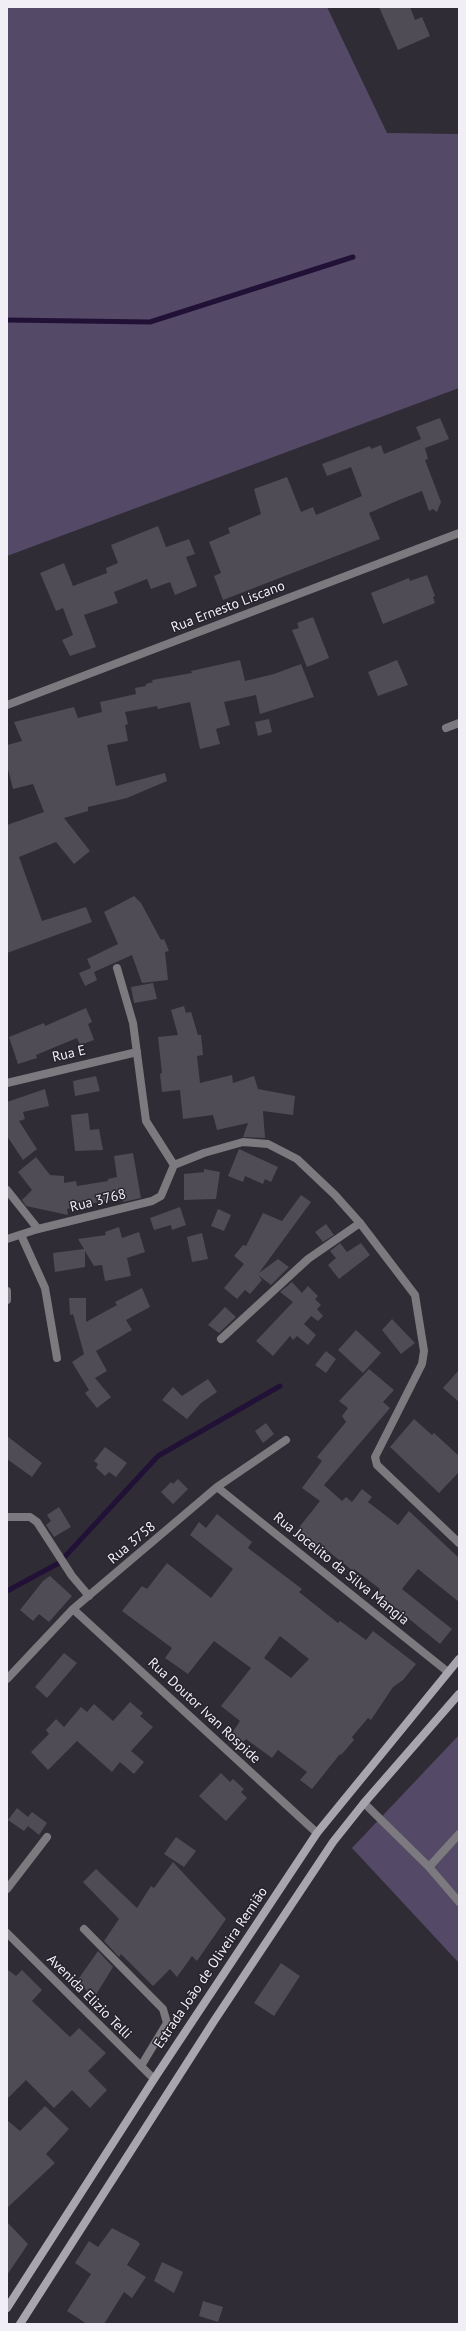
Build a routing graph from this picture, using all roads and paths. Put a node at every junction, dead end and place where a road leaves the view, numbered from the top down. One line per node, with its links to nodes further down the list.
1 (459, 533): 2 (street, Rua Ernesto Liscano)
2 (7, 705)
3 (459, 723): 4 (street)
4 (446, 728)
5 (117, 968): 6 (street)
6 (137, 1052): 7 (street, Rua E); 8 (street)
7 (7, 1083)
8 (174, 1165): 10 (street); 11 (street, Rua 3768)
9 (7, 1190): 11 (street)
10 (360, 1223): 16 (street); 21 (street)
11 (38, 1230): 12 (street, Rua 3768)
12 (21, 1235): 13 (street, Rua 3768); 17 (street)
13 (7, 1239)
14 (7, 1291): 15 (street)
15 (7, 1300)
16 (221, 1339)
17 (57, 1358)
18 (286, 1440): 19 (street, Rua 3758)
19 (217, 1487): 22 (street, Rua 3758); 25 (street, Rua Jocelito da Silva Mangia)
20 (7, 1517): 22 (street)
21 (459, 1543)
22 (90, 1596): 23 (street, Rua 3758)
23 (73, 1609): 26 (street, Rua 3758); 29 (street, Rua Doutor Ivan Rospide)
24 (459, 1659): 25 (main road, Estrada João de Oliveira Remião)
25 (448, 1672): 29 (main road, Estrada João de Oliveira Remião)
26 (7, 1679)
27 (459, 1694): 28 (main road)
28 (364, 1803): 32 (street); 40 (main road)
29 (317, 1833): 38 (main road, Estrada João de Oliveira Remião)
30 (459, 1834): 32 (street)
31 (47, 1837): 33 (street)
32 (429, 1867): 34 (street)
33 (7, 1888)
34 (459, 1902)
35 (84, 1929): 37 (street)
36 (7, 1933): 37 (street, Avenida Elizio Telli)
37 (141, 2066): 38 (street, Avenida Elizio Telli)
38 (154, 2079): 39 (main road, Estrada João de Oliveira Remião)
39 (7, 2308)
40 (20, 2324)

